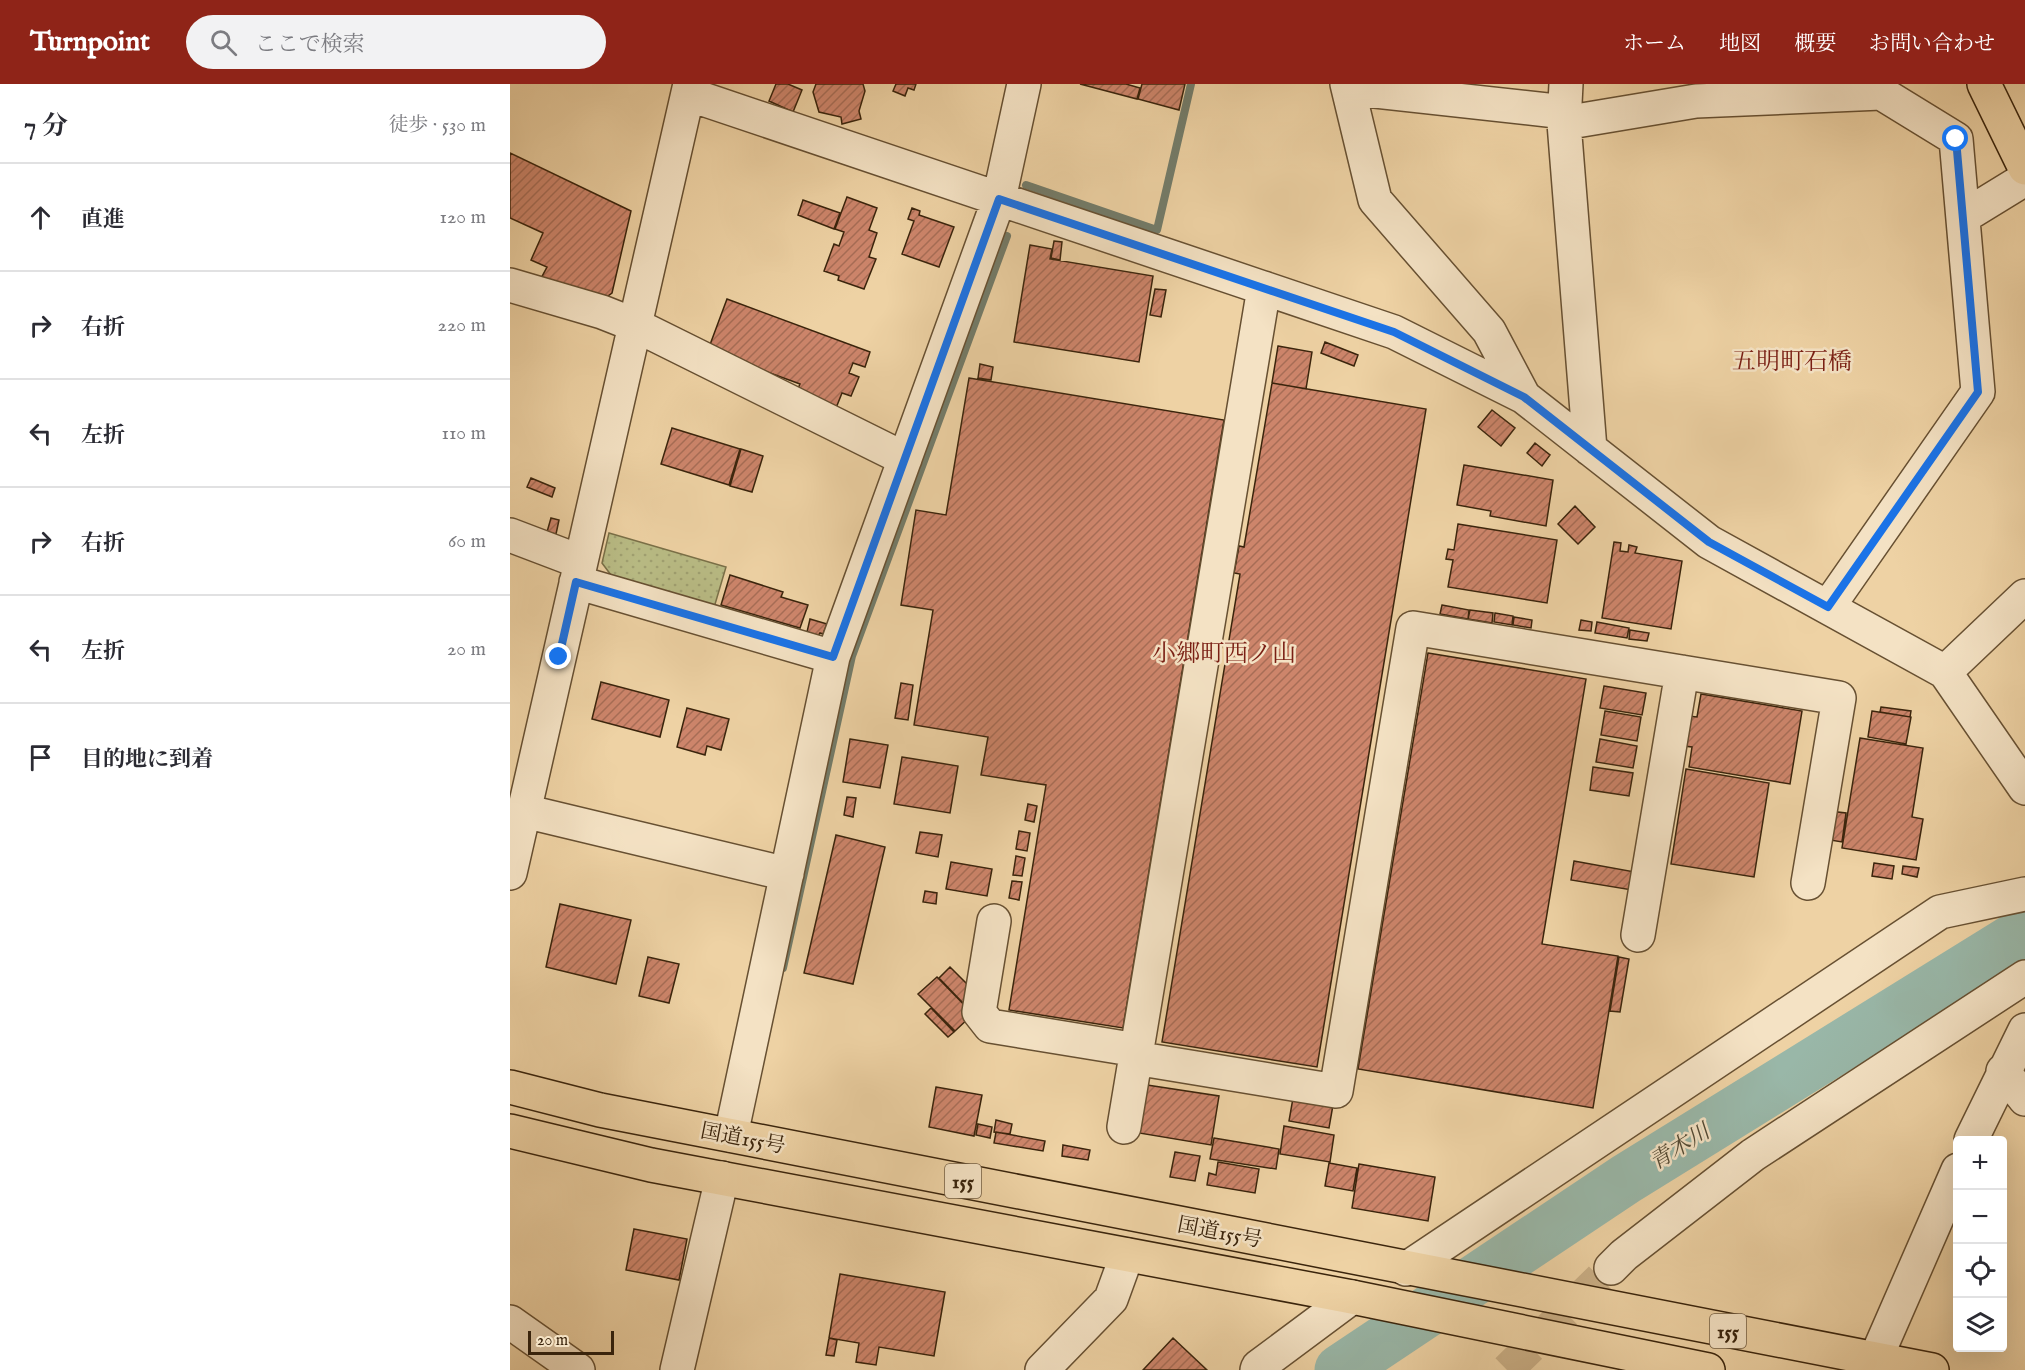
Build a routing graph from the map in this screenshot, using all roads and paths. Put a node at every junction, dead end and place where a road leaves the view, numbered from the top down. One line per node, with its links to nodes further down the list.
1 (1024, 84): 9 (street)
2 (1984, 84): 7 (main road)
3 (1348, 86): 6 (street); 14 (street)
4 (689, 89): 9 (street); 13 (street)
5 (1696, 92): 6 (street); 10 (street)
6 (1565, 106): 15 (street)
7 (2025, 168)
8 (2025, 179): 10 (street)
9 (999, 199): 12 (street); 16 (street)
10 (1963, 217): 20 (street)
11 (510, 285): 13 (street)
12 (1264, 288): 14 (street); 34 (street)
13 (635, 325): 16 (street); 18 (street)
14 (1524, 397): 15 (street)
15 (1590, 449): 20 (street)
16 (905, 459): 21 (street)
17 (510, 535): 18 (street)
18 (578, 572): 21 (street); 25 (street)
19 (2025, 596): 23 (street)
20 (1828, 607): 23 (street)
21 (833, 657): 27 (street)
22 (1682, 672): 28 (street); 31 (street); 34 (street)
23 (1946, 672): 24 (street)
24 (2025, 788)
25 (521, 799): 26 (street); 27 (street)
26 (510, 873)
27 (787, 874): 40 (street)
28 (1808, 883)
29 (2025, 894): 46 (street)
30 (994, 921): 34 (street)
31 (1638, 935)
32 (2025, 978): 45 (street)
33 (2025, 1030): 35 (street)
34 (1136, 1054): 38 (street)
35 (2003, 1071): 37 (street); 41 (street)
36 (510, 1087): 40 (main road, 国道155号 / 155)
37 (2025, 1099)
38 (1124, 1127)
39 (510, 1131): 42 (main road, 国道155号 / 155)
40 (730, 1135): 46 (main road, 国道155号 / 155)
41 (1973, 1136)
42 (722, 1178): 44 (main road, 国道155号 / 155); 51 (street)
43 (1953, 1181): 49 (street)
44 (1127, 1255): 47 (main road, 国道155号 / 155); 52 (street)
45 (1611, 1268)
46 (1412, 1270): 49 (main road, 国道155号 / 155)
47 (1361, 1299): 53 (street); 54 (main road, 国道155号 / 155)
48 (510, 1322): 50 (street)
49 (1875, 1360): 55 (main road, 国道155号 / 155)
50 (578, 1370)
51 (677, 1370)
52 (1042, 1370)
53 (1257, 1370)
54 (1708, 1370)
55 (1932, 1370)

